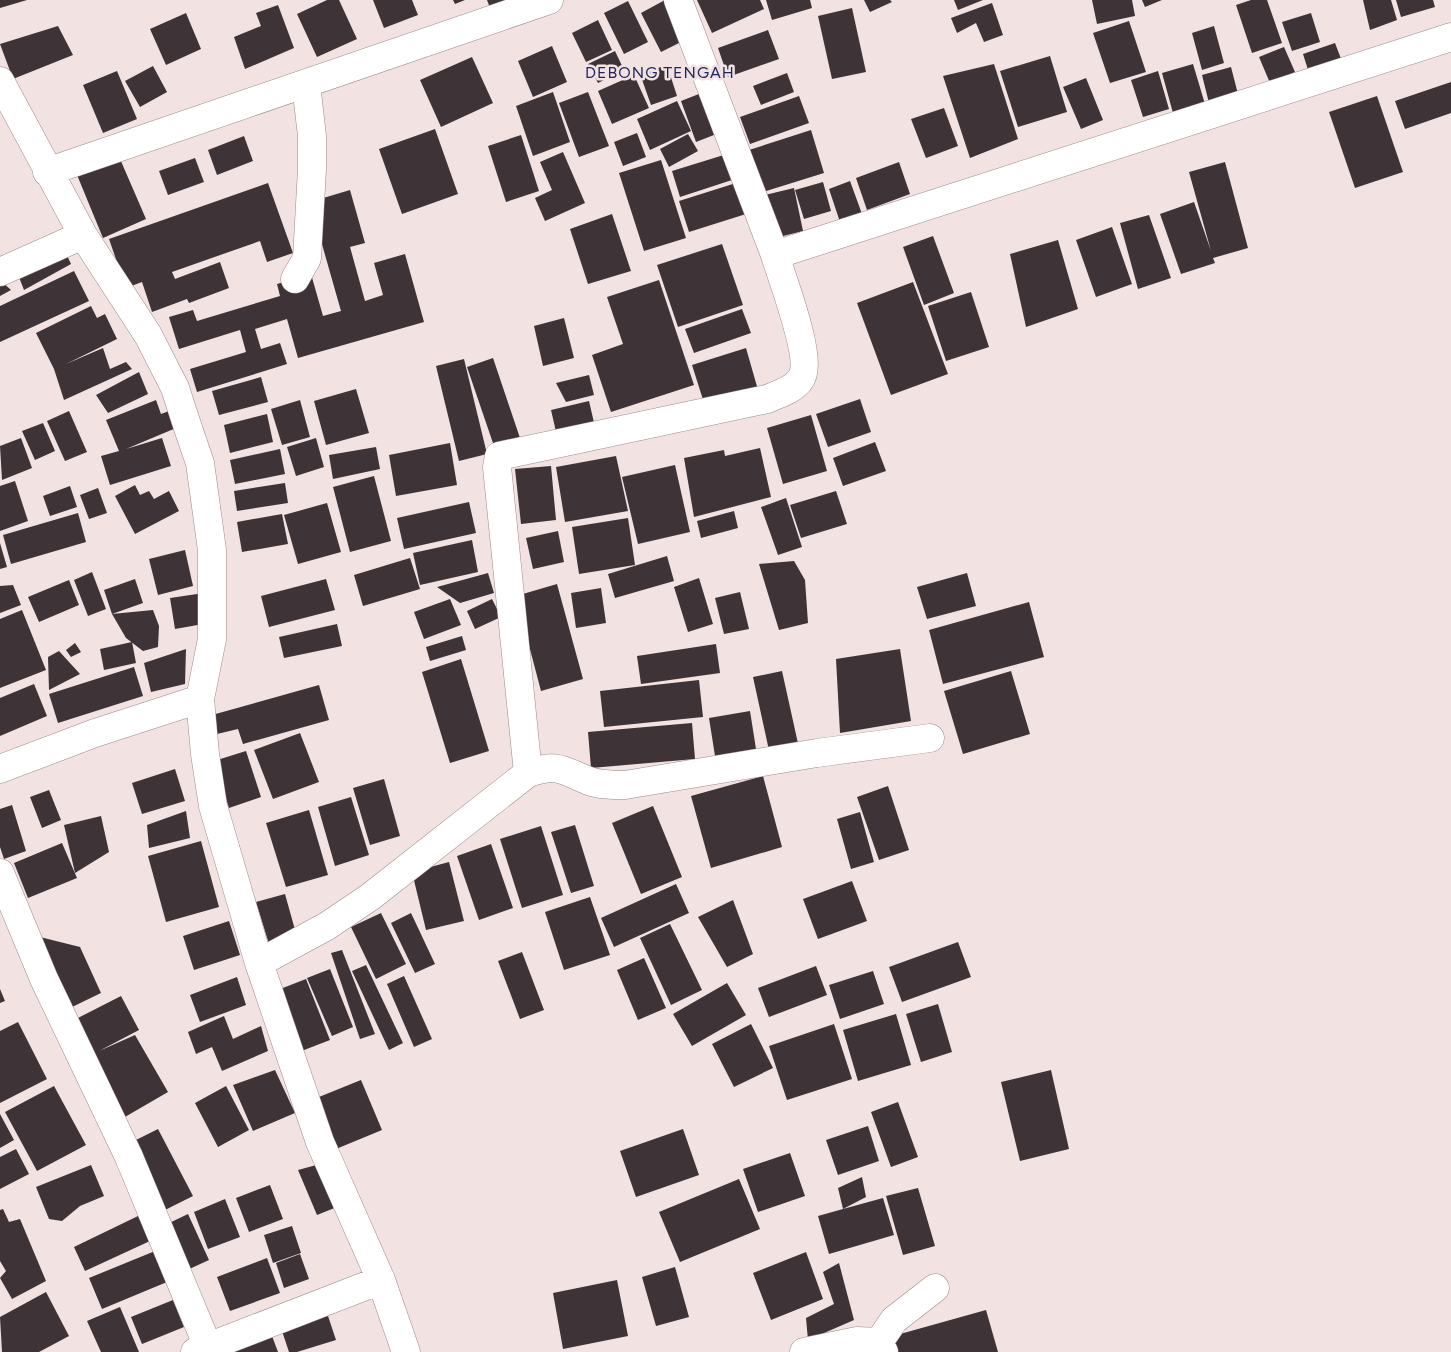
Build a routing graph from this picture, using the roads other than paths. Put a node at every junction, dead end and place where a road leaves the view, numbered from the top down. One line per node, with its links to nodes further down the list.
1 (550, 0): 5 (street)
2 (678, 0): 8 (street)
3 (1451, 37): 8 (street)
4 (0, 81): 6 (street)
5 (306, 84): 6 (street); 10 (street)
6 (47, 172): 7 (street)
7 (83, 235): 9 (street); 11 (street)
8 (775, 255): 14 (street)
9 (0, 272)
10 (295, 278)
11 (200, 699): 13 (street); 16 (street)
12 (930, 738): 14 (street)
13 (0, 769)
14 (528, 773): 16 (street)
15 (0, 873): 20 (street)
16 (259, 963): 17 (street)
17 (382, 1280): 20 (street); 21 (street)
18 (935, 1288): 19 (street)
19 (882, 1347): 22 (street)
20 (201, 1350)
21 (406, 1352)
22 (804, 1352)

